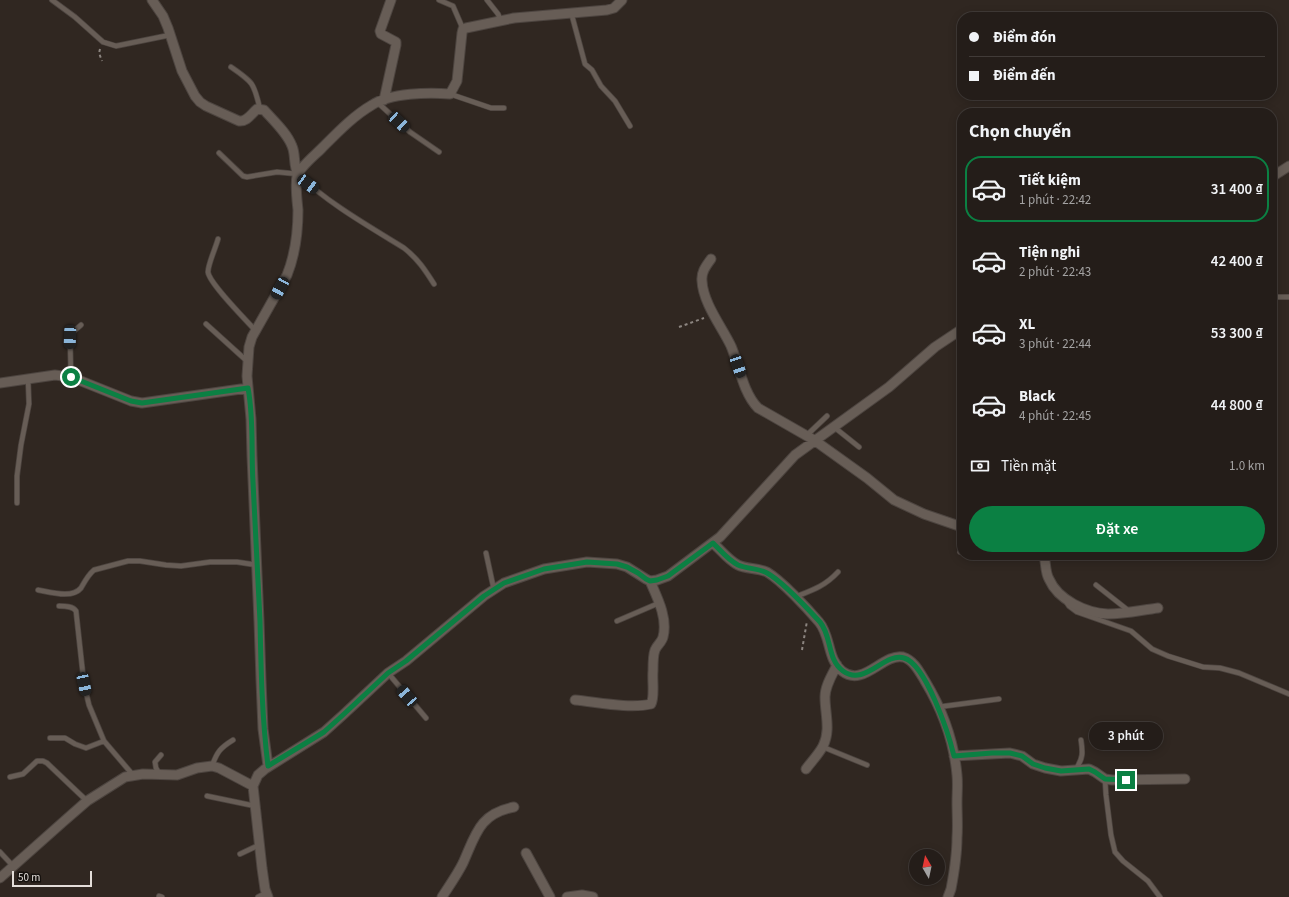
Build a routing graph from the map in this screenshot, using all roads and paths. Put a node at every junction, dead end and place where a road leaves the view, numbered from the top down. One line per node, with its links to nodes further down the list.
1 (52, 0): 11 (lane)
2 (152, 0): 10 (street)
3 (391, 0): 15 (street)
4 (439, 0): 9 (lane)
5 (487, 0): 8 (lane)
6 (622, 0): 7 (street)
7 (571, 12): 8 (street); 18 (lane)
8 (501, 21): 9 (street)
9 (463, 29): 14 (street)
10 (170, 35): 11 (lane); 17 (street)
11 (103, 42): 12 (path)
12 (102, 61)
13 (231, 67): 17 (lane)
14 (450, 94): 15 (street); 16 (lane)
15 (381, 101): 19 (lane); 22 (street)
16 (504, 108)
17 (260, 109): 22 (street)
18 (630, 126)
19 (439, 152)
20 (219, 154): 22 (lane)
21 (1289, 166): 23 (street)
22 (298, 174): 26 (lane); 33 (street)
23 (1277, 174)
24 (218, 239): 33 (lane)
25 (711, 259): 29 (street)
26 (434, 284)
27 (1277, 296): 28 (lane)
28 (1289, 297)
29 (714, 314): 32 (path); 42 (street)
30 (206, 324): 35 (lane)
31 (81, 325): 36 (lane)
32 (679, 327)
33 (255, 330): 35 (street)
34 (957, 332): 41 (street)
35 (248, 362): 39 (street)
36 (71, 377): 37 (street); 39 (street)
37 (28, 378): 38 (street); 44 (lane)
38 (0, 383)
39 (248, 388): 49 (street)
40 (827, 416): 42 (lane)
41 (834, 427): 42 (street); 43 (lane)
42 (810, 438): 45 (street); 46 (street)
43 (859, 447)
44 (17, 503)
45 (957, 525)
46 (713, 543): 51 (street); 55 (street)
47 (486, 553): 54 (lane)
48 (1045, 560): 56 (street)
49 (257, 565): 53 (lane); 80 (street)
50 (838, 572): 55 (lane)
51 (650, 581): 54 (street); 57 (street)
52 (1096, 585): 61 (lane)
53 (38, 590)
54 (494, 590): 65 (street)
55 (795, 597): 60 (street)
56 (1062, 597): 61 (street); 66 (lane)
57 (659, 603): 62 (lane); 68 (street)
58 (59, 606): 74 (lane)
59 (1158, 608): 61 (street)
60 (809, 611): 63 (path); 64 (street)
61 (1130, 612)
62 (618, 621)
63 (802, 650)
64 (837, 665): 69 (street); 75 (street)
65 (388, 673): 70 (lane); 80 (street)
66 (1289, 694)
67 (999, 699): 69 (lane)
68 (575, 700)
69 (938, 707): 77 (street)
70 (426, 718)
71 (50, 738): 74 (lane)
72 (233, 740): 79 (lane)
73 (1081, 740): 82 (lane)
74 (104, 741): 83 (lane)
75 (822, 747): 78 (lane); 81 (street)
76 (162, 754): 84 (lane)
77 (954, 756): 82 (street); 104 (street)
78 (867, 765)
79 (212, 766): 84 (street); 88 (street)
80 (268, 766): 88 (street)
81 (806, 769)
82 (1076, 770): 86 (street)
83 (133, 775): 84 (street); 90 (street)
84 (160, 775)
85 (10, 778): 90 (lane)
86 (1105, 779): 87 (street); 105 (lane)
87 (1185, 779)
88 (253, 786): 91 (street)
89 (207, 796): 91 (lane)
90 (87, 801): 97 (street)
91 (255, 806): 93 (street)
92 (514, 807): 100 (street)
93 (259, 845): 96 (lane); 99 (street)
94 (0, 852): 97 (lane)
95 (526, 853): 101 (street)
96 (240, 854)
97 (13, 866): 98 (street)
98 (0, 878)
99 (264, 896)
100 (442, 897)
101 (550, 897)
102 (567, 897): 103 (street)
103 (593, 897)
104 (948, 897)
105 (1160, 897)

